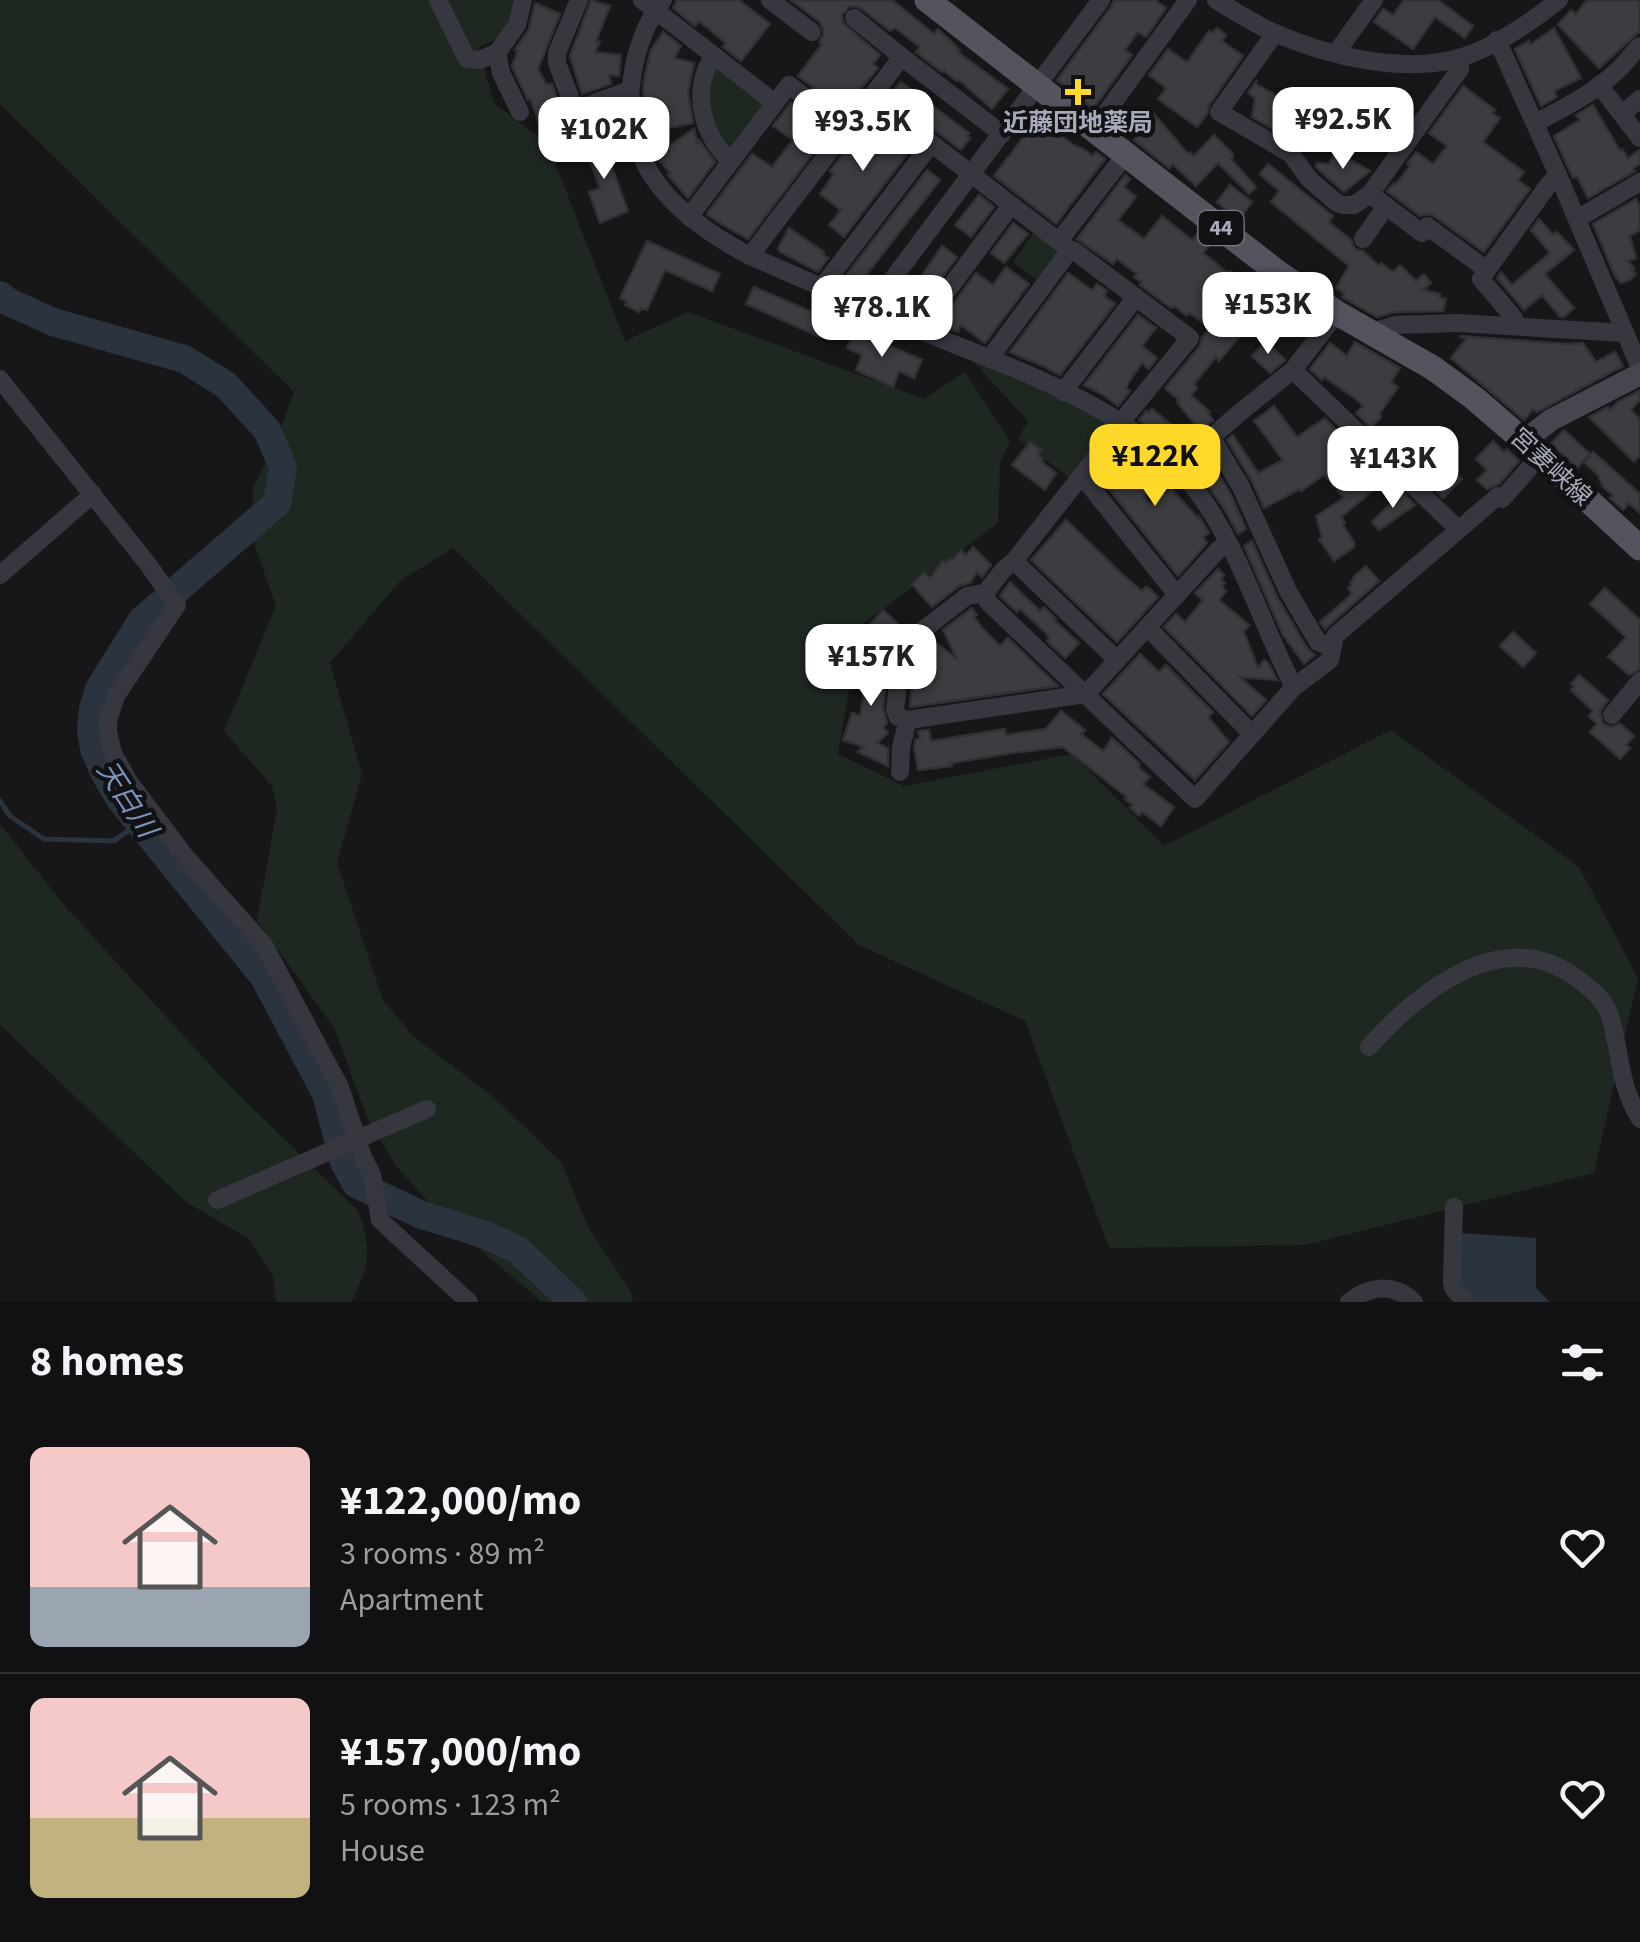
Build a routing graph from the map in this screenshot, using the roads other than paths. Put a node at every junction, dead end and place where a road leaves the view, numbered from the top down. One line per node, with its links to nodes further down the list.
1 (438, 0): 18 (street)
2 (524, 0): 18 (street)
3 (579, 0): 24 (street)
4 (770, 0): 13 (street)
5 (927, 0): 23 (main road, 宮妻峡線 / 44)
6 (1102, 0): 23 (street)
7 (1188, 0): 32 (street)
8 (1216, 0): 14 (street)
9 (1374, 0): 17 (street)
10 (1552, 2): 15 (street)
11 (653, 3): 19 (street); 24 (street)
12 (854, 18): 20 (street)
13 (812, 32)
14 (1274, 33): 17 (street); 41 (street)
15 (1497, 40): 21 (street); 30 (street)
16 (1640, 46): 22 (street)
17 (1336, 53): 21 (street)
18 (497, 54): 28 (street)
19 (714, 56): 27 (street); 37 (street)
20 (902, 57): 25 (street); 33 (street)
21 (1460, 58): 41 (street)
22 (1600, 85): 29 (street); 30 (street)
23 (1038, 86): 32 (main road, 宮妻峡線 / 44); 33 (street)
24 (630, 90): 44 (street)
25 (871, 97): 31 (street); 35 (street)
26 (1640, 99): 29 (street)
27 (775, 104): 31 (street); 37 (street)
28 (520, 112)
29 (1622, 114): 34 (street)
30 (1535, 123): 39 (street)
31 (846, 128): 48 (street)
32 (1094, 130): 36 (main road, 宮妻峡線 / 44)
33 (1002, 134): 38 (street)
34 (1640, 138)
35 (931, 144): 38 (street); 50 (street)
36 (1126, 154): 47 (street); 53 (main road, 宮妻峡線 / 44)
37 (732, 161): 44 (street)
38 (970, 175): 42 (street); 52 (street)
39 (1558, 175): 45 (street); 49 (street)
40 (1640, 182): 45 (street)
41 (1370, 194): 43 (street)
42 (1011, 205): 47 (street); 55 (street)
43 (1386, 206): 46 (street); 49 (street)
44 (689, 216): 48 (street)
45 (1577, 219): 57 (street)
46 (1363, 239)
47 (1065, 246): 51 (street); 58 (street)
48 (750, 256): 50 (street)
49 (1488, 270): 54 (street)
50 (822, 287): 52 (street)
51 (1136, 297): 62 (street); 63 (street)
52 (871, 308): 55 (street)
53 (1337, 313): 56 (main road, 宮妻峡線 / 44); 59 (street)
54 (1514, 318)
55 (918, 330): 58 (street)
56 (1372, 332): 57 (street); 65 (main road, 宮妻峡線 / 44)
57 (1624, 333): 60 (street)
58 (990, 359): 62 (street)
59 (1293, 370): 64 (street); 69 (street)
60 (1640, 371): 65 (main road)
61 (0, 379): 68 (street)
62 (1064, 392): 63 (street)
63 (1122, 423): 66 (street); 67 (street)
64 (1211, 437): 66 (street); 77 (street)
65 (1532, 449): 69 (street); 71 (main road, 宮妻峡線 / 44)
66 (1177, 468): 70 (street)
67 (1082, 476): 72 (street); 75 (street)
68 (93, 494): 73 (street); 91 (street)
69 (1457, 528): 77 (street)
70 (1227, 543): 75 (street); 80 (street)
71 (1640, 548)
72 (1014, 561): 74 (street); 78 (street)
73 (0, 575)
74 (985, 593): 81 (street); 83 (street)
75 (1177, 595): 76 (street)
76 (1147, 627): 78 (street); 84 (street)
77 (1332, 647): 80 (street)
78 (1117, 660): 81 (street)
79 (1640, 681): 82 (street)
80 (1294, 687): 84 (street)
81 (1086, 694): 83 (street); 84 (street)
82 (1612, 715)
83 (908, 720): 85 (street)
84 (1252, 734)
85 (900, 772)
86 (1370, 1047): 88 (street)
87 (427, 1110): 89 (street, bridge)
88 (1640, 1119)
89 (217, 1200)
90 (1454, 1207): 94 (street)
91 (469, 1302)
92 (1349, 1302): 93 (street)
93 (1414, 1302)
94 (1465, 1302)

